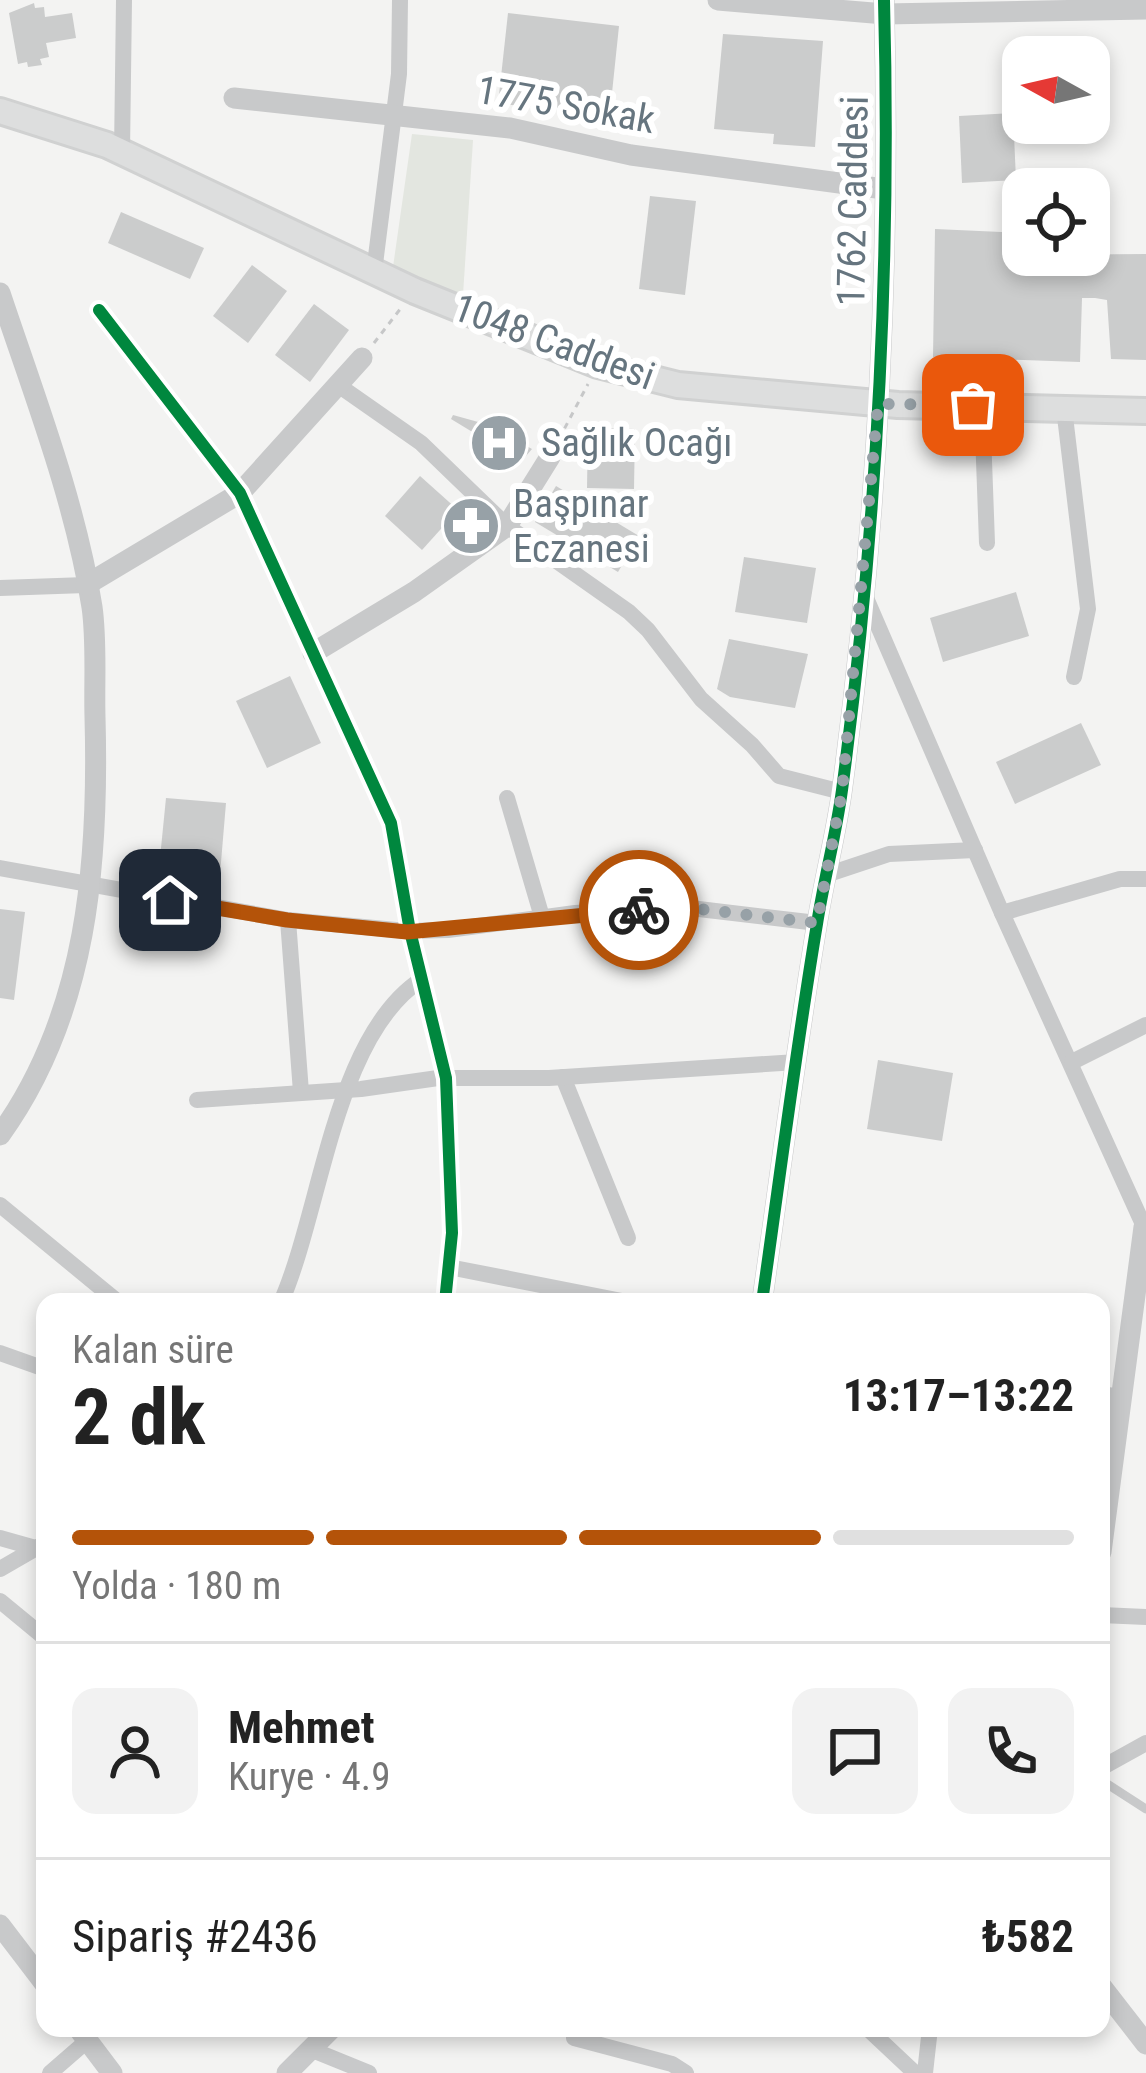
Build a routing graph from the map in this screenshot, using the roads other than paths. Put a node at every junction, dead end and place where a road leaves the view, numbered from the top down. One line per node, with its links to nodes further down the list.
1 (124, 0): 9 (street)
2 (400, 0): 8 (street)
3 (718, 0): 4 (street)
4 (885, 7): 5 (street); 10 (street, 1762 Caddesi)
5 (1146, 9)
6 (234, 98): 8 (street, 1775 Sokak)
7 (0, 111): 9 (main road, 1048 Caddesi)
8 (393, 116): 10 (street, 1775 Sokak); 11 (street)
9 (122, 152): 11 (main road, 1048 Caddesi)
10 (884, 189): 16 (street, 1762 Caddesi)
11 (374, 272): 16 (main road, 1048 Caddesi)
12 (0, 292): 24 (street)
13 (99, 310): 21 (street)
14 (362, 358): 15 (street)
15 (338, 385): 21 (street); 22 (street)
16 (878, 404): 17 (main road, 1048 Caddesi); 26 (street, 1762 Caddesi)
17 (982, 405): 18 (main road, 1048 Caddesi); 23 (street)
18 (1064, 408): 19 (main road, 1048 Caddesi); 28 (street)
19 (1146, 411)
20 (550, 457): 22 (street)
21 (240, 494): 24 (street); 27 (street)
22 (507, 526): 27 (street); 29 (street)
23 (987, 542)
24 (86, 585): 25 (street); 35 (street)
25 (0, 587)
26 (863, 591): 29 (street, 1762 Caddesi); 31 (street)
27 (313, 653): 40 (street)
28 (1074, 677)
29 (842, 792): 33 (street, 1762 Caddesi)
30 (507, 798): 37 (street)
31 (975, 850): 33 (street); 36 (street)
32 (0, 868): 35 (street)
33 (826, 875): 39 (street, 1762 Caddesi)
34 (1146, 878): 36 (street)
35 (91, 887): 38 (street); 50 (street)
36 (1002, 914): 44 (street)
37 (542, 917): 39 (street); 40 (street)
38 (287, 920): 40 (street); 48 (street)
39 (817, 923): 43 (street, 1762 Caddesi)
40 (410, 931): 41 (street)
41 (422, 979): 46 (street); 47 (street)
42 (1146, 1025): 44 (street)
43 (797, 1063): 45 (street); 59 (street, 1762 Caddesi)
44 (1072, 1063): 52 (street)
45 (563, 1077): 46 (street); 53 (street)
46 (446, 1078): 47 (street); 54 (street)
47 (346, 1090): 48 (street); 56 (street)
48 (301, 1092): 49 (street)
49 (197, 1100)
50 (0, 1135)
51 (0, 1205): 55 (street)
52 (1145, 1229): 62 (street)
53 (628, 1238)
54 (449, 1267): 57 (street); 58 (street)
55 (107, 1293)
56 (285, 1293)
57 (446, 1293)
58 (581, 1293)
59 (763, 1293)
60 (0, 1353): 61 (street)
61 (36, 1366)
62 (1110, 1396)
63 (0, 1538): 64 (street)
64 (36, 1546)
65 (36, 1550): 66 (street)
66 (0, 1569)
67 (0, 1601): 70 (street)
68 (1110, 1615): 69 (street)
69 (1146, 1617)
70 (36, 1631)
71 (1146, 1742): 72 (street)
72 (1110, 1763)
73 (1110, 1786): 74 (lane)
74 (1146, 1809)
75 (0, 1925): 76 (street)
76 (36, 1972)
77 (1110, 1998): 84 (street)
78 (80, 2037): 86 (street)
79 (85, 2037): 87 (street)
80 (323, 2037): 85 (street)
81 (877, 2037): 91 (street)
82 (929, 2037): 92 (street)
83 (574, 2038): 90 (street)
84 (1146, 2044)
85 (310, 2049): 88 (street); 89 (street)
86 (50, 2073)
87 (112, 2073)
88 (287, 2073)
89 (369, 2073)
90 (686, 2073)
91 (915, 2073)
92 (925, 2073)

